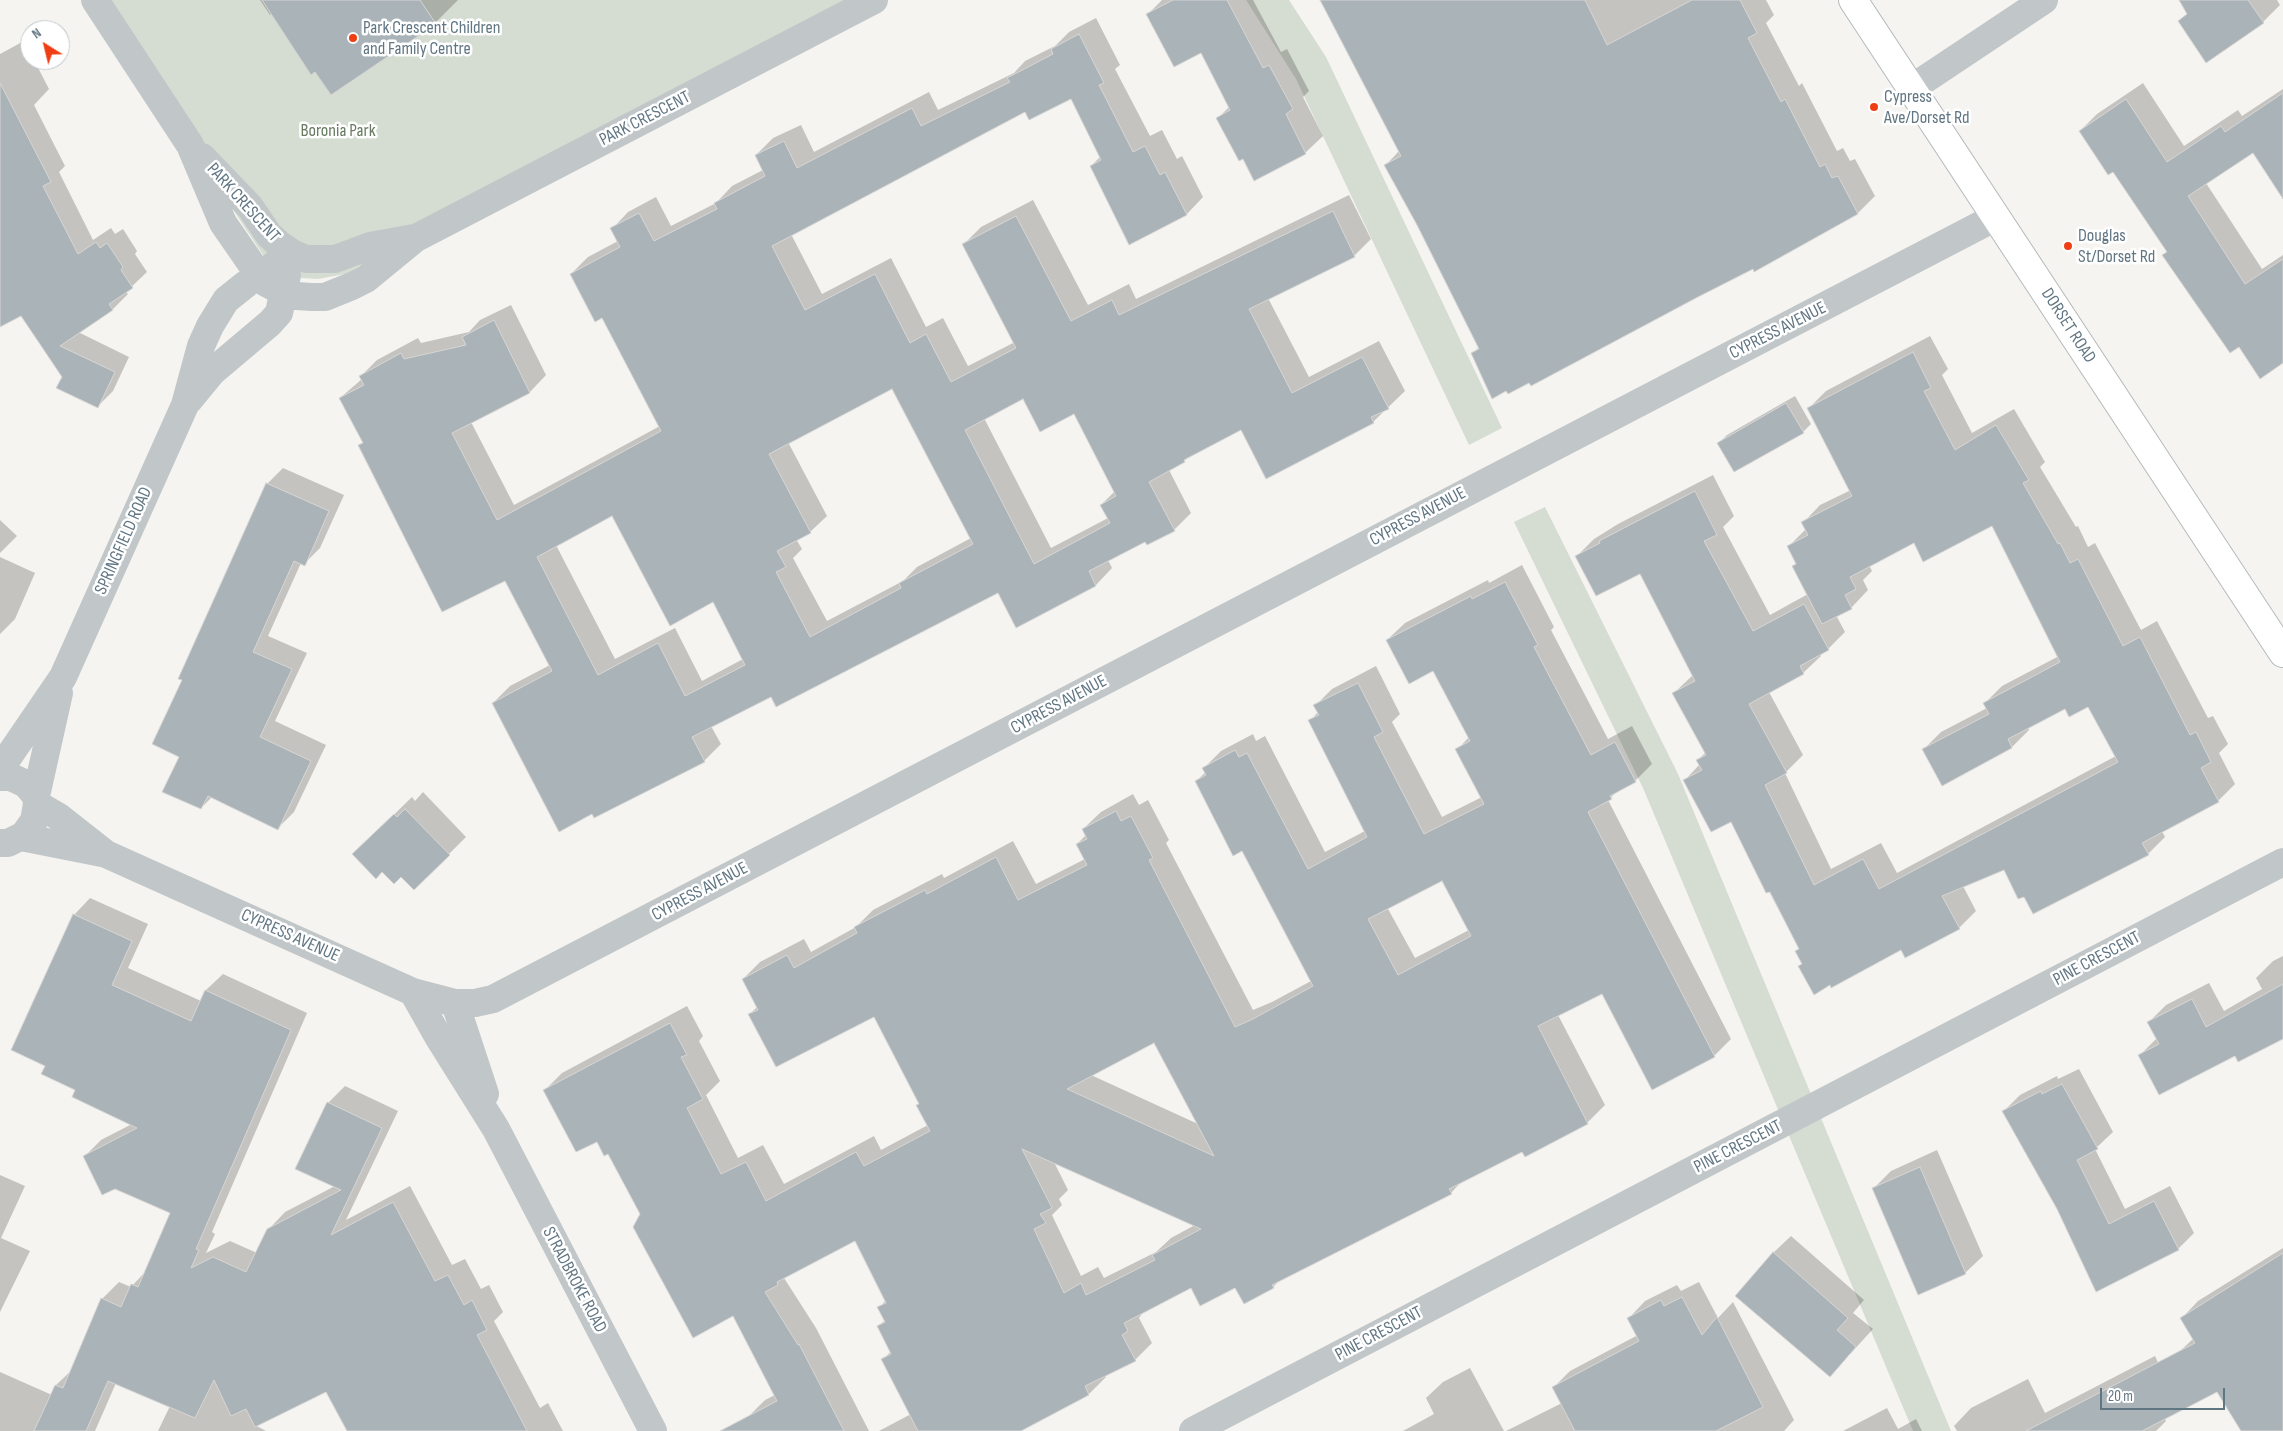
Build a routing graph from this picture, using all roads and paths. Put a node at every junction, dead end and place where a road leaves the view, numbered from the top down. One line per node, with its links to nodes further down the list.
1 (95, 0): 6 (street, PARK CRESCENT)
2 (874, 0): 8 (street, PARK CRESCENT)
3 (1854, 0): 5 (main road, DORSET ROAD)
4 (2044, 0): 5 (street)
5 (1912, 88): 7 (main road, DORSET ROAD)
6 (190, 145): 9 (street, PARK CRESCENT); 10 (street, PARK CRESCENT)
7 (1996, 217): 13 (main road, DORSET ROAD); 22 (street, CYPRESS AVENUE)
8 (416, 238): 9 (street, PARK CRESCENT); 11 (street, PARK CRESCENT)
9 (292, 253): 10 (street, SPRINGFIELD ROAD); 11 (street, SPRINGFIELD ROAD)
10 (259, 275): 11 (street, PARK CRESCENT); 12 (street, SPRINGFIELD ROAD)
11 (283, 292): 12 (street, SPRINGFIELD ROAD)
12 (185, 405): 14 (street, SPRINGFIELD ROAD)
13 (2281, 647)
14 (63, 677): 15 (street, SPRINGFIELD ROAD); 17 (street, SPRINGFIELD ROAD)
15 (0, 769)
16 (0, 777): 17 (street, CYPRESS AVENUE)
17 (36, 800): 18 (street, SPRINGFIELD ROAD); 19 (street, CYPRESS AVENUE)
18 (8, 845): 19 (street, CYPRESS AVENUE)
19 (106, 854): 21 (street, CYPRESS AVENUE)
20 (2283, 862): 25 (street, PINE CRESCENT)
21 (413, 992): 22 (street, CYPRESS AVENUE); 23 (street, STRADBROKE ROAD)
22 (455, 1003): 23 (street, STRADBROKE ROAD)
23 (496, 1128): 24 (street, STRADBROKE ROAD)
24 (653, 1431)
25 (1193, 1431)

